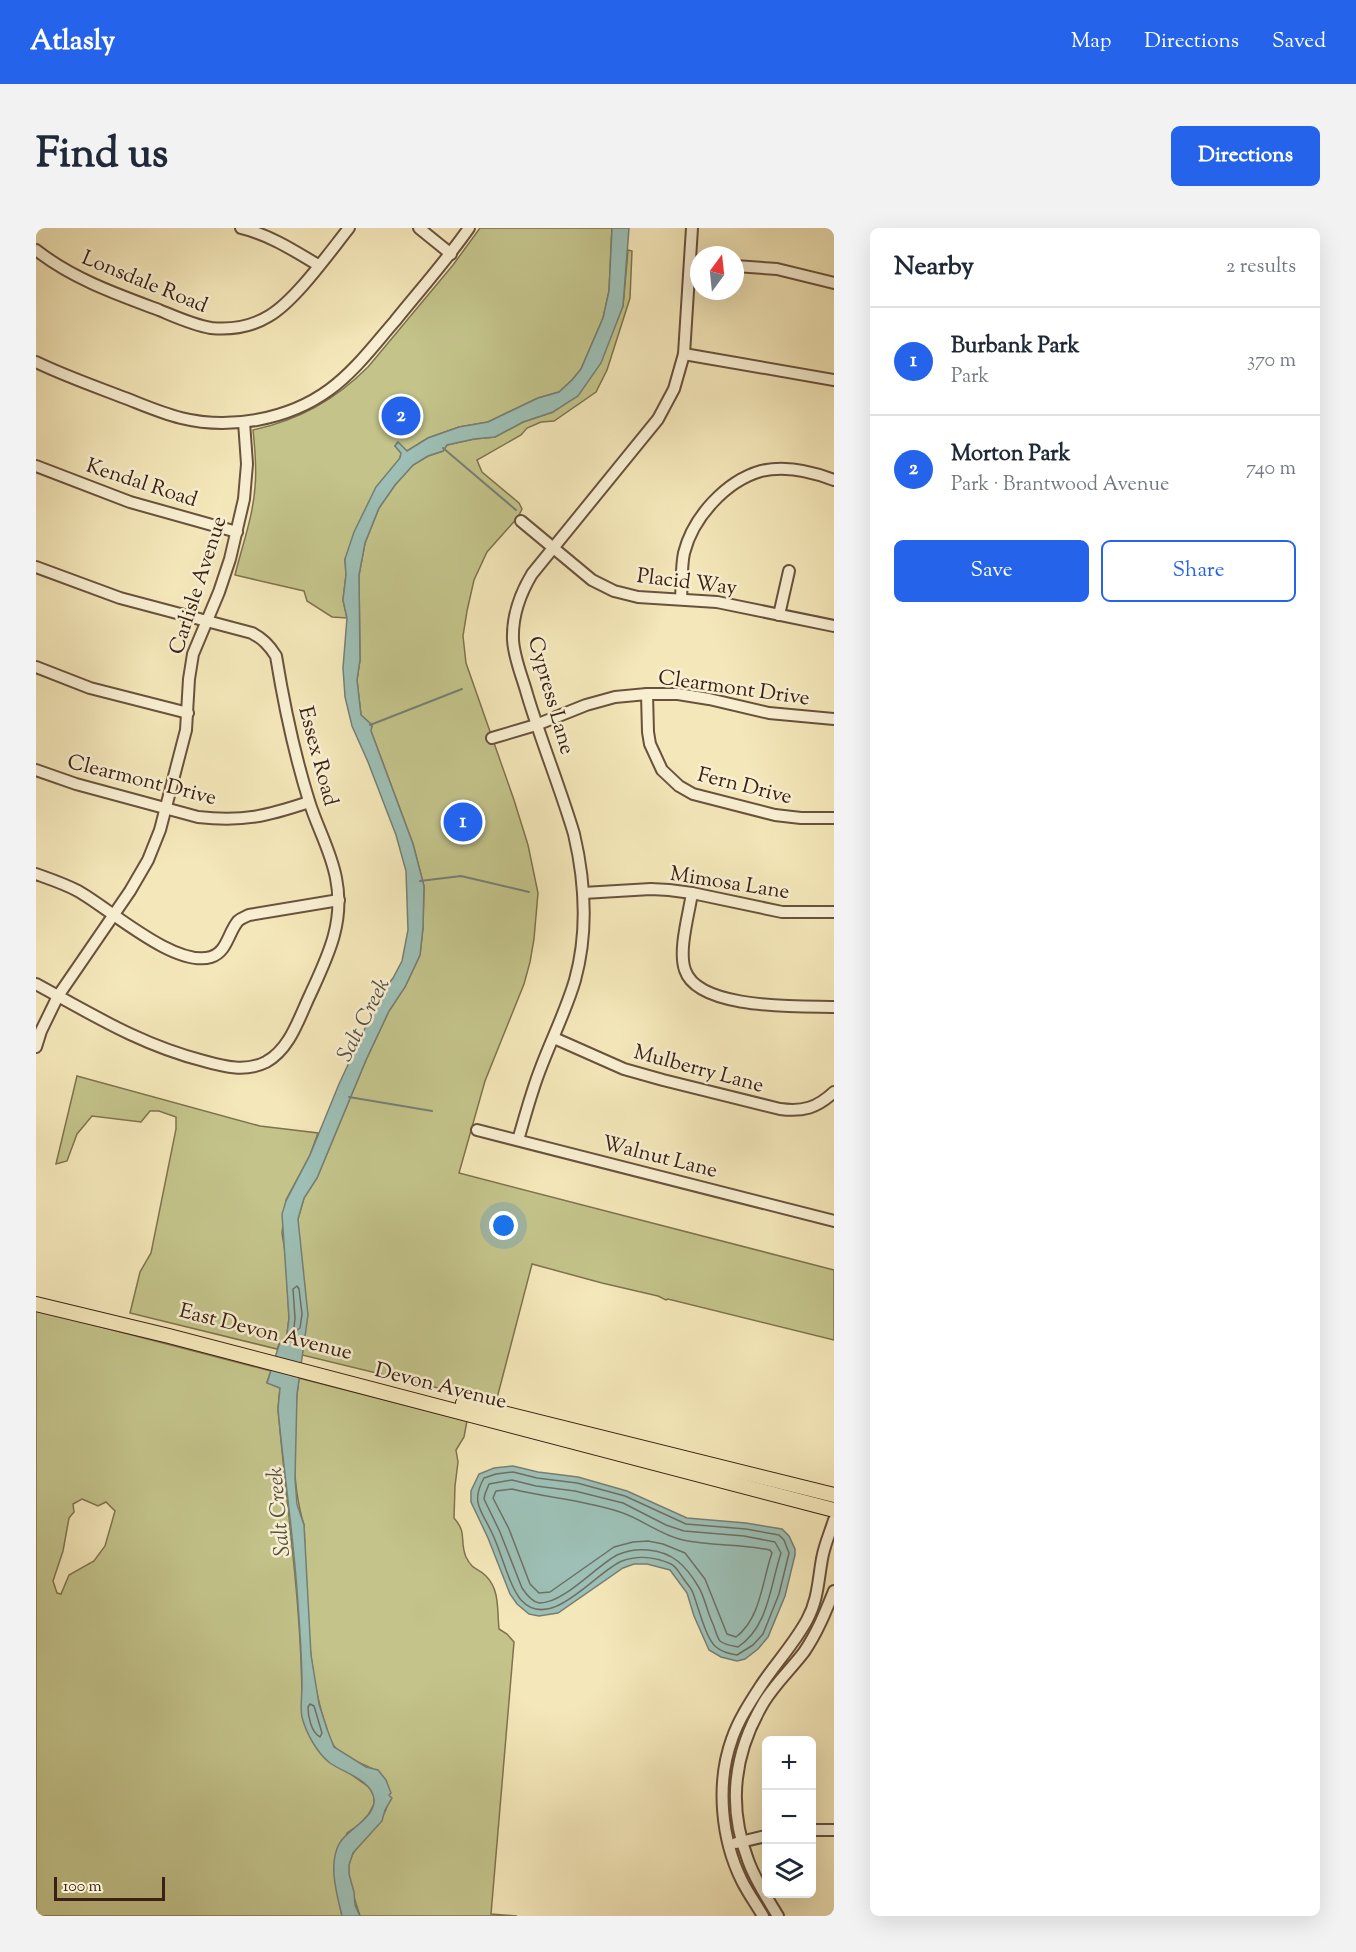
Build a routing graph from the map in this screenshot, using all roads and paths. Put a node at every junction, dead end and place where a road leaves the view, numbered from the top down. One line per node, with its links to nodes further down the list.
1 (241, 228): 9 (street)
2 (349, 228): 9 (street, Lonsdale Road)
3 (419, 228): 8 (street)
4 (469, 228): 8 (street)
5 (692, 228): 6 (street, Cypress Lane)
6 (694, 246)
7 (36, 250): 9 (street, Lonsdale Road)
8 (451, 254): 16 (street)
9 (318, 265)
10 (744, 267): 11 (street)
11 (834, 283)
12 (691, 300): 13 (street, Cypress Lane)
13 (684, 354): 15 (street); 21 (street, Cypress Lane)
14 (36, 362): 16 (street)
15 (834, 380)
16 (244, 422): 20 (street, Carlisle Avenue)
17 (36, 466): 20 (street, Kendal Road)
18 (834, 480): 24 (street)
19 (520, 521): 21 (street, Placid Way)
20 (237, 532): 26 (street, Carlisle Avenue)
21 (553, 548): 24 (street, Placid Way); 32 (street, Cypress Lane)
22 (36, 567): 26 (street, Essex Road)
23 (789, 571): 25 (street)
24 (681, 599): 25 (street, Placid Way)
25 (779, 615): 27 (street, Placid Way)
26 (207, 622): 30 (street, Carlisle Avenue); 35 (street, Essex Road)
27 (834, 626)
28 (36, 667): 30 (street)
29 (647, 694): 31 (street, Clearmont Drive); 32 (street, Clearmont Drive); 37 (street, Fern Drive)
30 (188, 713): 36 (street, Carlisle Avenue)
31 (834, 719)
32 (536, 725): 33 (street, Clearmont Drive); 39 (street, Cypress Lane)
33 (492, 738)
34 (36, 770): 36 (street, Clearmont Drive)
35 (309, 802): 36 (street, Clearmont Drive); 41 (street, Essex Road)
36 (166, 808): 43 (street, Carlisle Avenue)
37 (834, 818)
38 (36, 873): 43 (street)
39 (583, 893): 40 (street, Mimosa Lane); 47 (street, Cypress Lane)
40 (692, 893): 42 (street, Mimosa Lane); 46 (street)
41 (339, 900): 43 (street); 45 (street, Essex Road)
42 (834, 912)
43 (113, 914): 45 (street, Carlisle Avenue)
44 (36, 984): 45 (street, Essex Road)
45 (58, 996): 48 (street, Carlisle Avenue)
46 (834, 1006)
47 (554, 1038): 49 (street, Mulberry Lane); 51 (street, Cypress Lane)
48 (36, 1047)
49 (834, 1092)
50 (477, 1130): 51 (street, Walnut Lane)
51 (518, 1140): 52 (street, Walnut Lane)
52 (834, 1221)
53 (36, 1299): 54 (main road, East Devon Avenue)
54 (319, 1371): 55 (main road, East Devon Avenue); 56 (main road, Devon Avenue)
55 (834, 1495)
56 (834, 1510)
57 (834, 1520): 63 (street)
58 (834, 1591): 62 (street)
59 (816, 1830): 60 (street)
60 (834, 1830)
61 (762, 1837): 62 (street)
62 (742, 1841): 63 (street); 65 (street)
63 (729, 1844): 64 (street)
64 (763, 1916)
65 (778, 1916)

